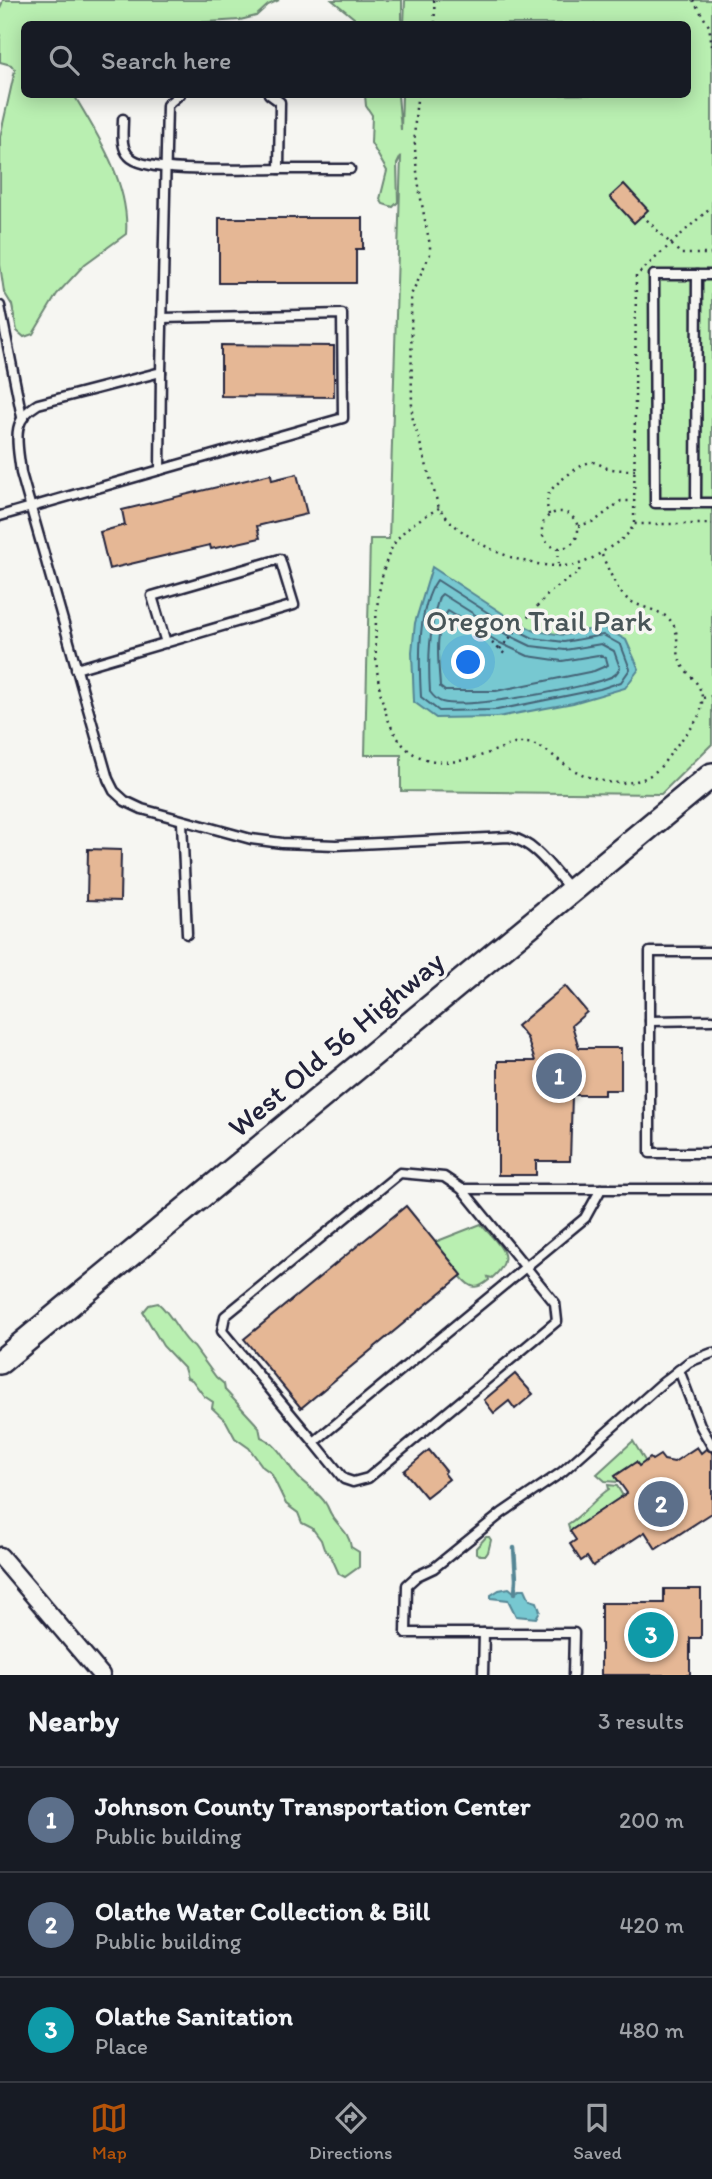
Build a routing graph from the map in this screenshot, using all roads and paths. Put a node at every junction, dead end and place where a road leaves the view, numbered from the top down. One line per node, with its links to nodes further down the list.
1 (433, 0): 3 (path)
2 (693, 0): 4 (path)
3 (435, 21)
4 (712, 46)
5 (175, 98): 9 (lane)
6 (274, 98): 10 (lane)
7 (417, 98): 26 (path)
8 (123, 119): 9 (lane)
9 (165, 169): 10 (lane); 17 (lane)
10 (279, 169): 11 (lane)
11 (350, 169)
12 (642, 215): 13 (path)
13 (712, 254)
14 (696, 275): 15 (lane); 23 (lane); 23 (lane)
15 (712, 275)
16 (0, 306): 19 (lane)
17 (162, 318): 18 (lane); 20 (lane)
18 (161, 372): 19 (lane); 20 (lane)
19 (22, 417): 25 (lane)
20 (160, 470): 25 (lane)
21 (635, 470): 27 (path)
22 (634, 501): 30 (path)
23 (696, 503): 24 (lane)
24 (712, 503)
25 (30, 508): 28 (lane); 39 (lane)
26 (439, 508): 34 (path); 41 (path)
27 (549, 515): 30 (path); 31 (path)
28 (0, 516)
29 (712, 524): 32 (path)
30 (578, 526): 31 (path)
31 (556, 548): 34 (path)
32 (601, 553): 33 (path); 41 (path)
33 (580, 564): 34 (path); 37 (path)
34 (558, 565)
35 (166, 643): 35 (lane); 39 (lane)
36 (492, 643): 37 (path)
37 (500, 649): 38 (path)
38 (507, 656)
39 (76, 669): 43 (lane)
40 (712, 696): 41 (path)
41 (703, 698)
42 (712, 775): 44 (main road, West Old 56 Highway)
43 (182, 822): 44 (lane); 45 (lane)
44 (571, 890): 55 (main road, West Old 56 Highway)
45 (187, 934)
46 (712, 952): 48 (lane)
47 (712, 1020): 48 (lane)
48 (650, 1021): 49 (lane)
49 (712, 1153)
50 (462, 1189): 51 (lane); 53 (lane); 57 (lane)
51 (601, 1189): 52 (lane); 53 (lane)
52 (712, 1189)
53 (528, 1268): 57 (lane); 57 (lane)
54 (712, 1353): 56 (lane)
55 (0, 1362)
56 (679, 1370): 58 (lane); 60 (lane)
57 (314, 1442)
58 (712, 1446)
59 (0, 1556): 61 (street)
60 (484, 1633): 62 (lane); 63 (lane)
61 (101, 1675)
62 (483, 1675)
63 (573, 1675)

